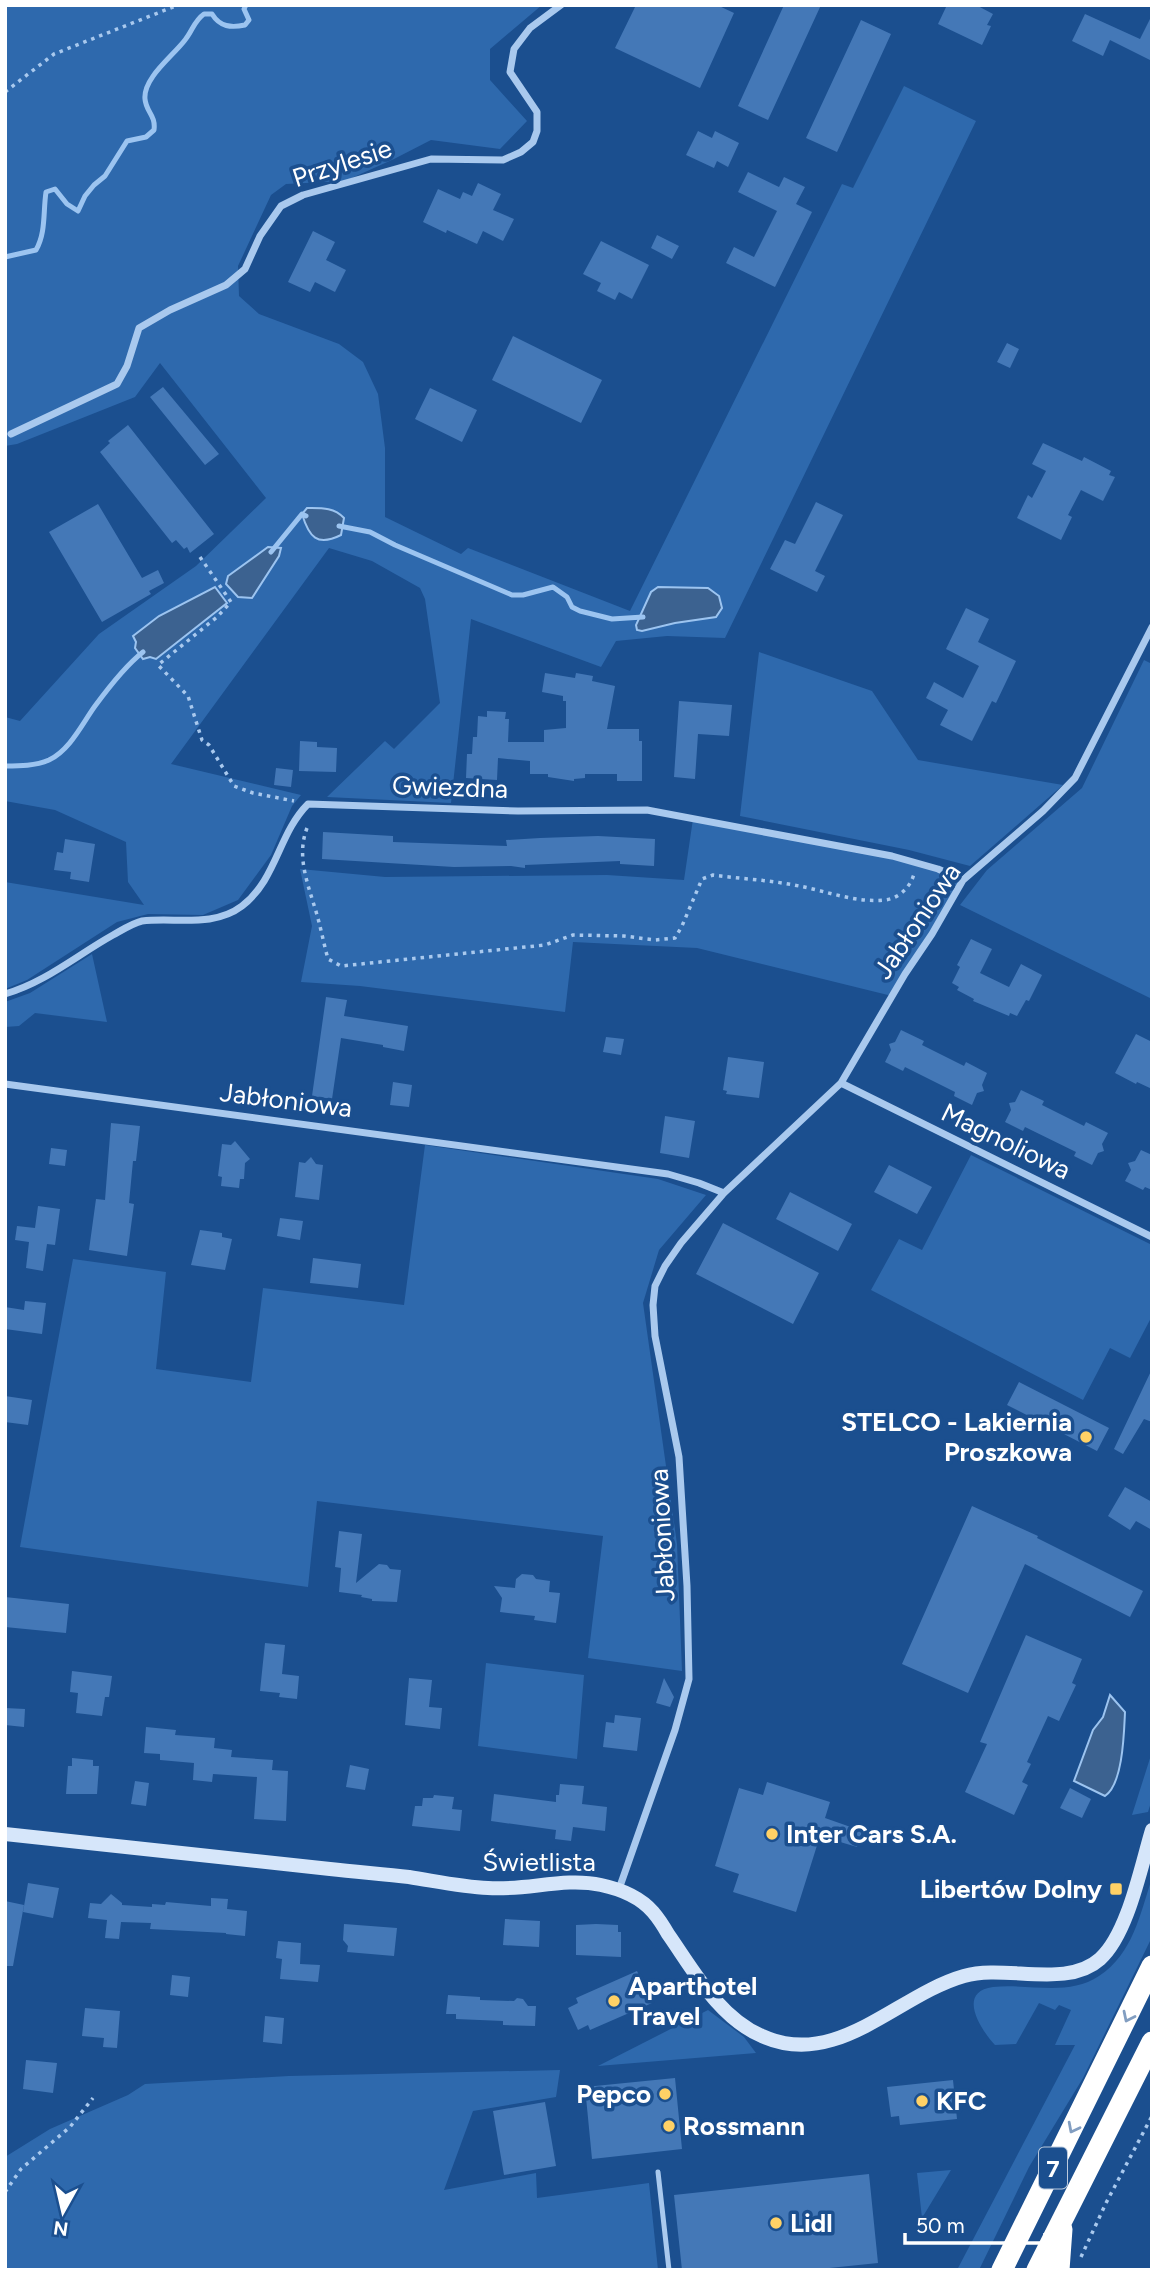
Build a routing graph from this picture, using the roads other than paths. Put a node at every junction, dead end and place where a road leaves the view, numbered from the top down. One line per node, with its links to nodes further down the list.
1 (561, 5): 2 (street, Przylesie)
2 (11, 435)
3 (1152, 627): 4 (street, Jabłoniowa)
4 (963, 880): 5 (street, Gwiezdna); 6 (street, Jabłoniowa)
5 (5, 994)
6 (841, 1083): 8 (street, Jabłoniowa); 9 (street, Magnoliowa)
7 (5, 1084): 8 (street, Jabłoniowa)
8 (724, 1193): 12 (street, Jabłoniowa)
9 (1152, 1237)
10 (1152, 1830): 12 (street, Świetlista)
11 (5, 1834): 12 (street, Świetlista)
12 (619, 1889)
13 (1152, 1966): 18 (highway, 7, one-way to 18)
14 (1152, 2042): 16 (highway, 7)
15 (658, 2172): 17 (lane)
16 (1062, 2220): 19 (highway, 7); 20 (highway)
17 (668, 2270)
18 (1002, 2270)
19 (1037, 2270)
20 (1059, 2270)

